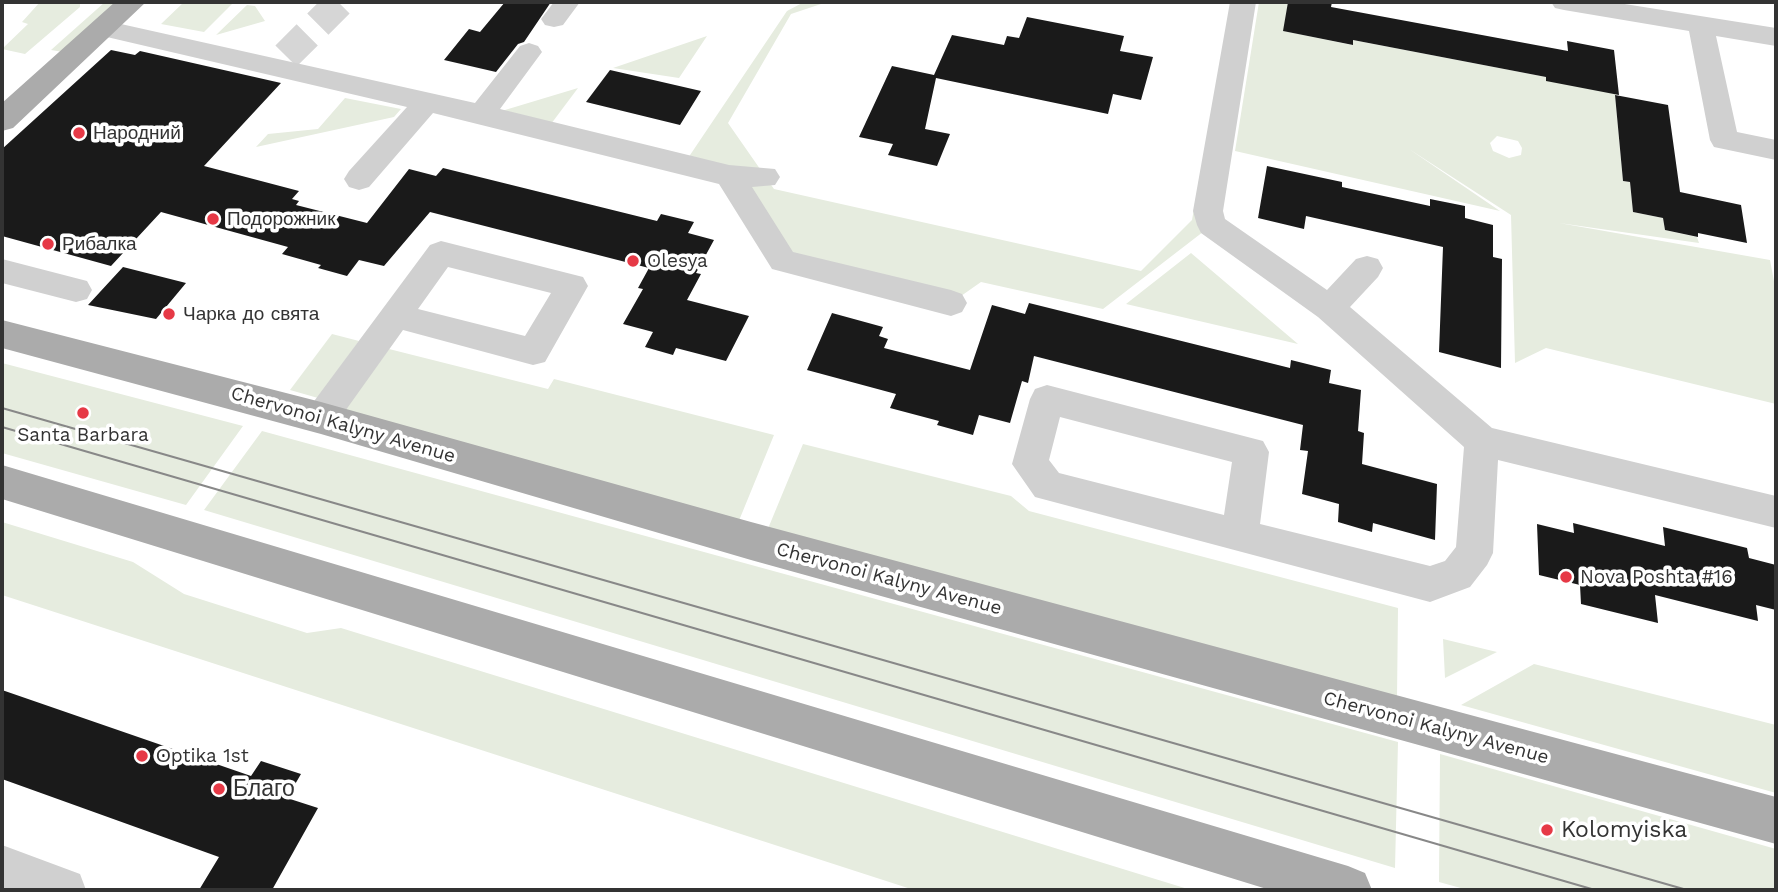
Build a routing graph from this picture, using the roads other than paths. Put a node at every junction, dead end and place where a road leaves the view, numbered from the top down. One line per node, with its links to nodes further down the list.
1 (132, 2): 5 (main road)
2 (1243, 2): 19 (street)
3 (1564, 2): 4 (street)
4 (1700, 24): 6 (street); 11 (street)
5 (103, 28): 8 (street); 10 (main road)
6 (1776, 37)
7 (529, 52): 9 (street)
8 (428, 102): 9 (street); 14 (street)
9 (481, 115): 12 (street)
10 (2, 120)
11 (1776, 150)
12 (729, 176): 13 (street); 18 (street)
13 (765, 177)
14 (359, 179)
15 (1367, 268): 19 (street)
16 (2, 271): 17 (street)
17 (76, 290)
18 (951, 303)
19 (1329, 308): 23 (street)
20 (397, 316): 20 (street); 22 (street)
21 (2, 334): 22 (main road, Chervonoi Kalyny Avenue)
22 (321, 418): 27 (main road, Chervonoi Kalyny Avenue)
23 (1482, 441): 25 (street); 26 (street)
24 (2, 482): 30 (main road)
25 (1776, 512)
26 (1240, 536): 26 (street)
27 (1776, 821)
28 (2, 867): 29 (street)
29 (64, 890)
30 (1348, 890)

